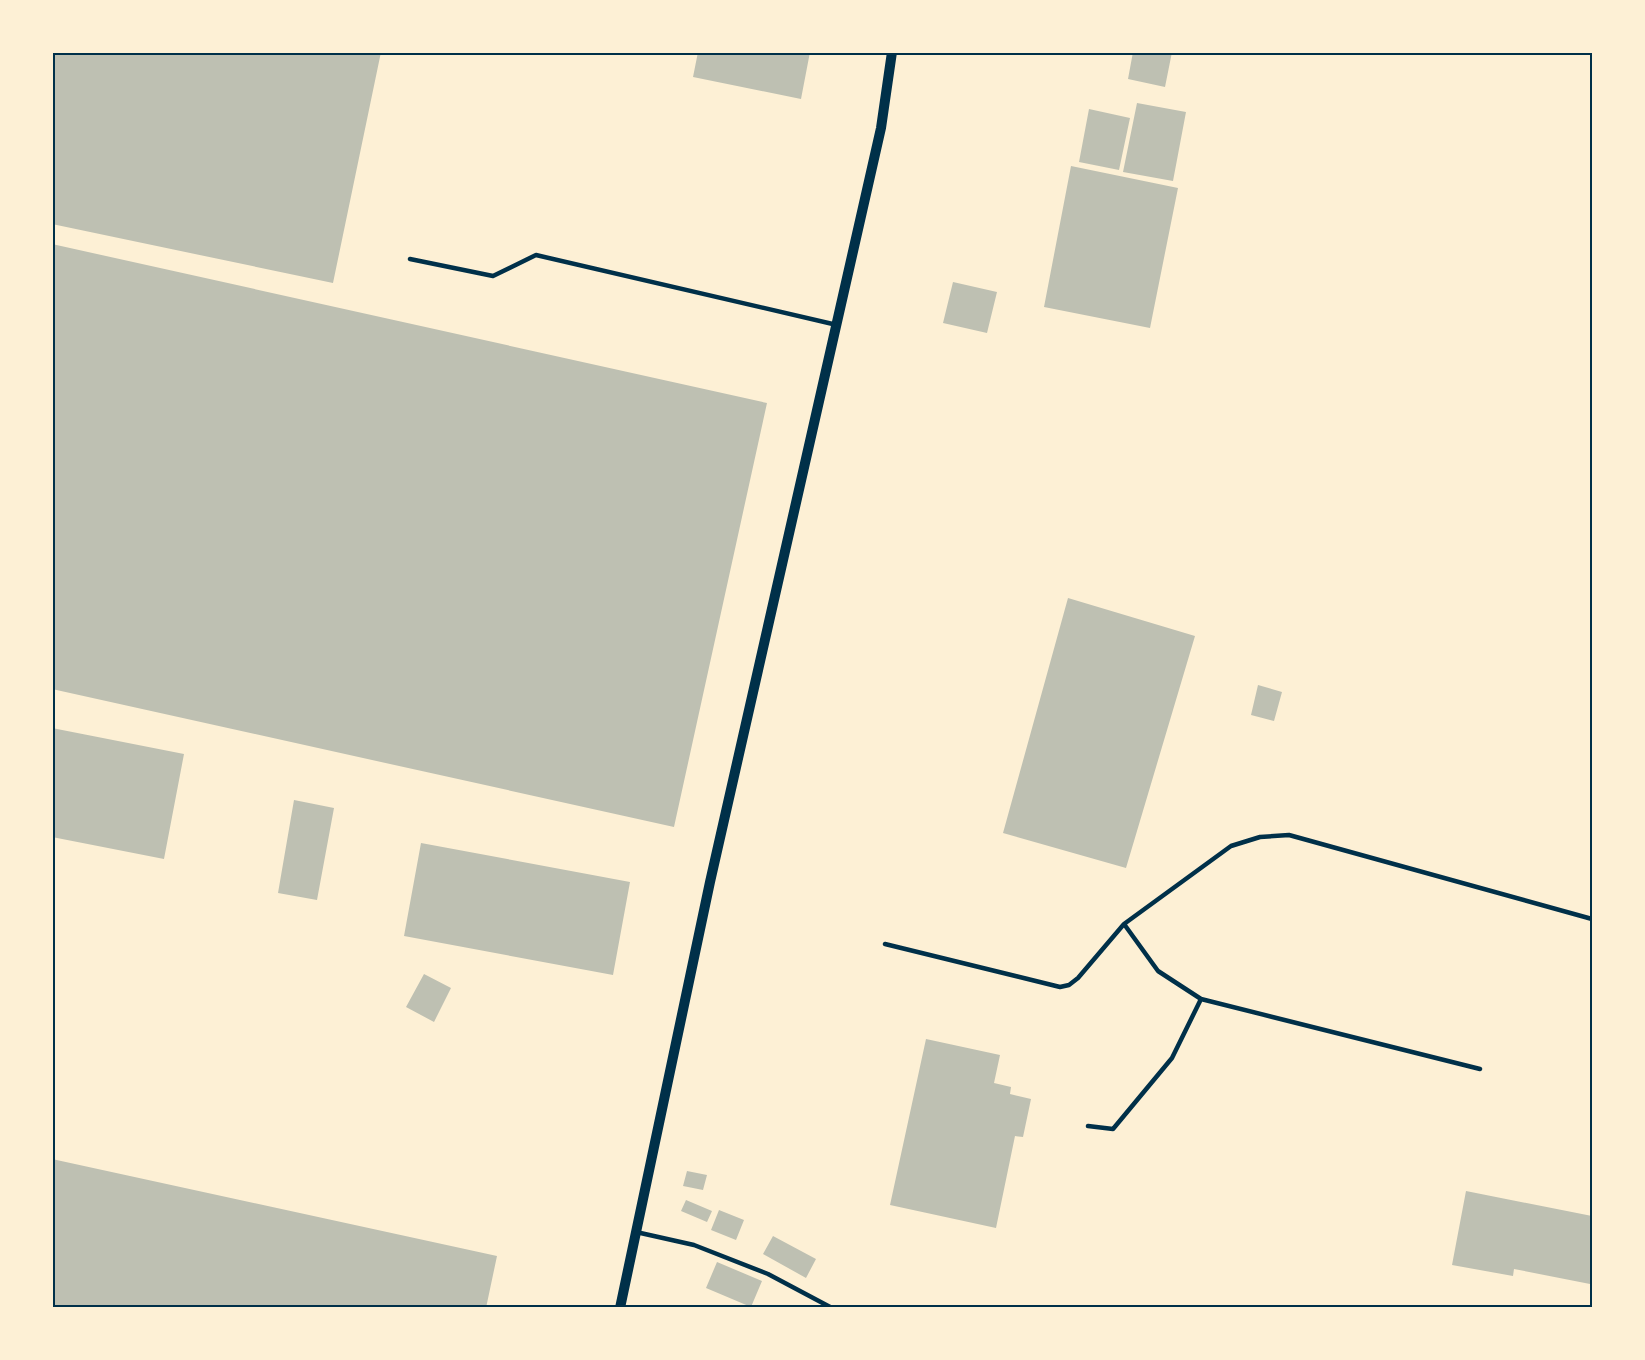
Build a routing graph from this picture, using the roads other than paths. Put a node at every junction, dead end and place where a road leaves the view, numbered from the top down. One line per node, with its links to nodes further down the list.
1 (892, 52): 3 (street)
2 (410, 258): 3 (lane)
3 (837, 325): 10 (street)
4 (1593, 919): 5 (lane)
5 (1124, 924): 6 (lane); 7 (lane)
6 (885, 944)
7 (1201, 999): 8 (lane); 9 (lane)
8 (1480, 1069)
9 (1088, 1126)
10 (636, 1232): 11 (street); 12 (lane)
11 (620, 1308)
12 (832, 1308)

